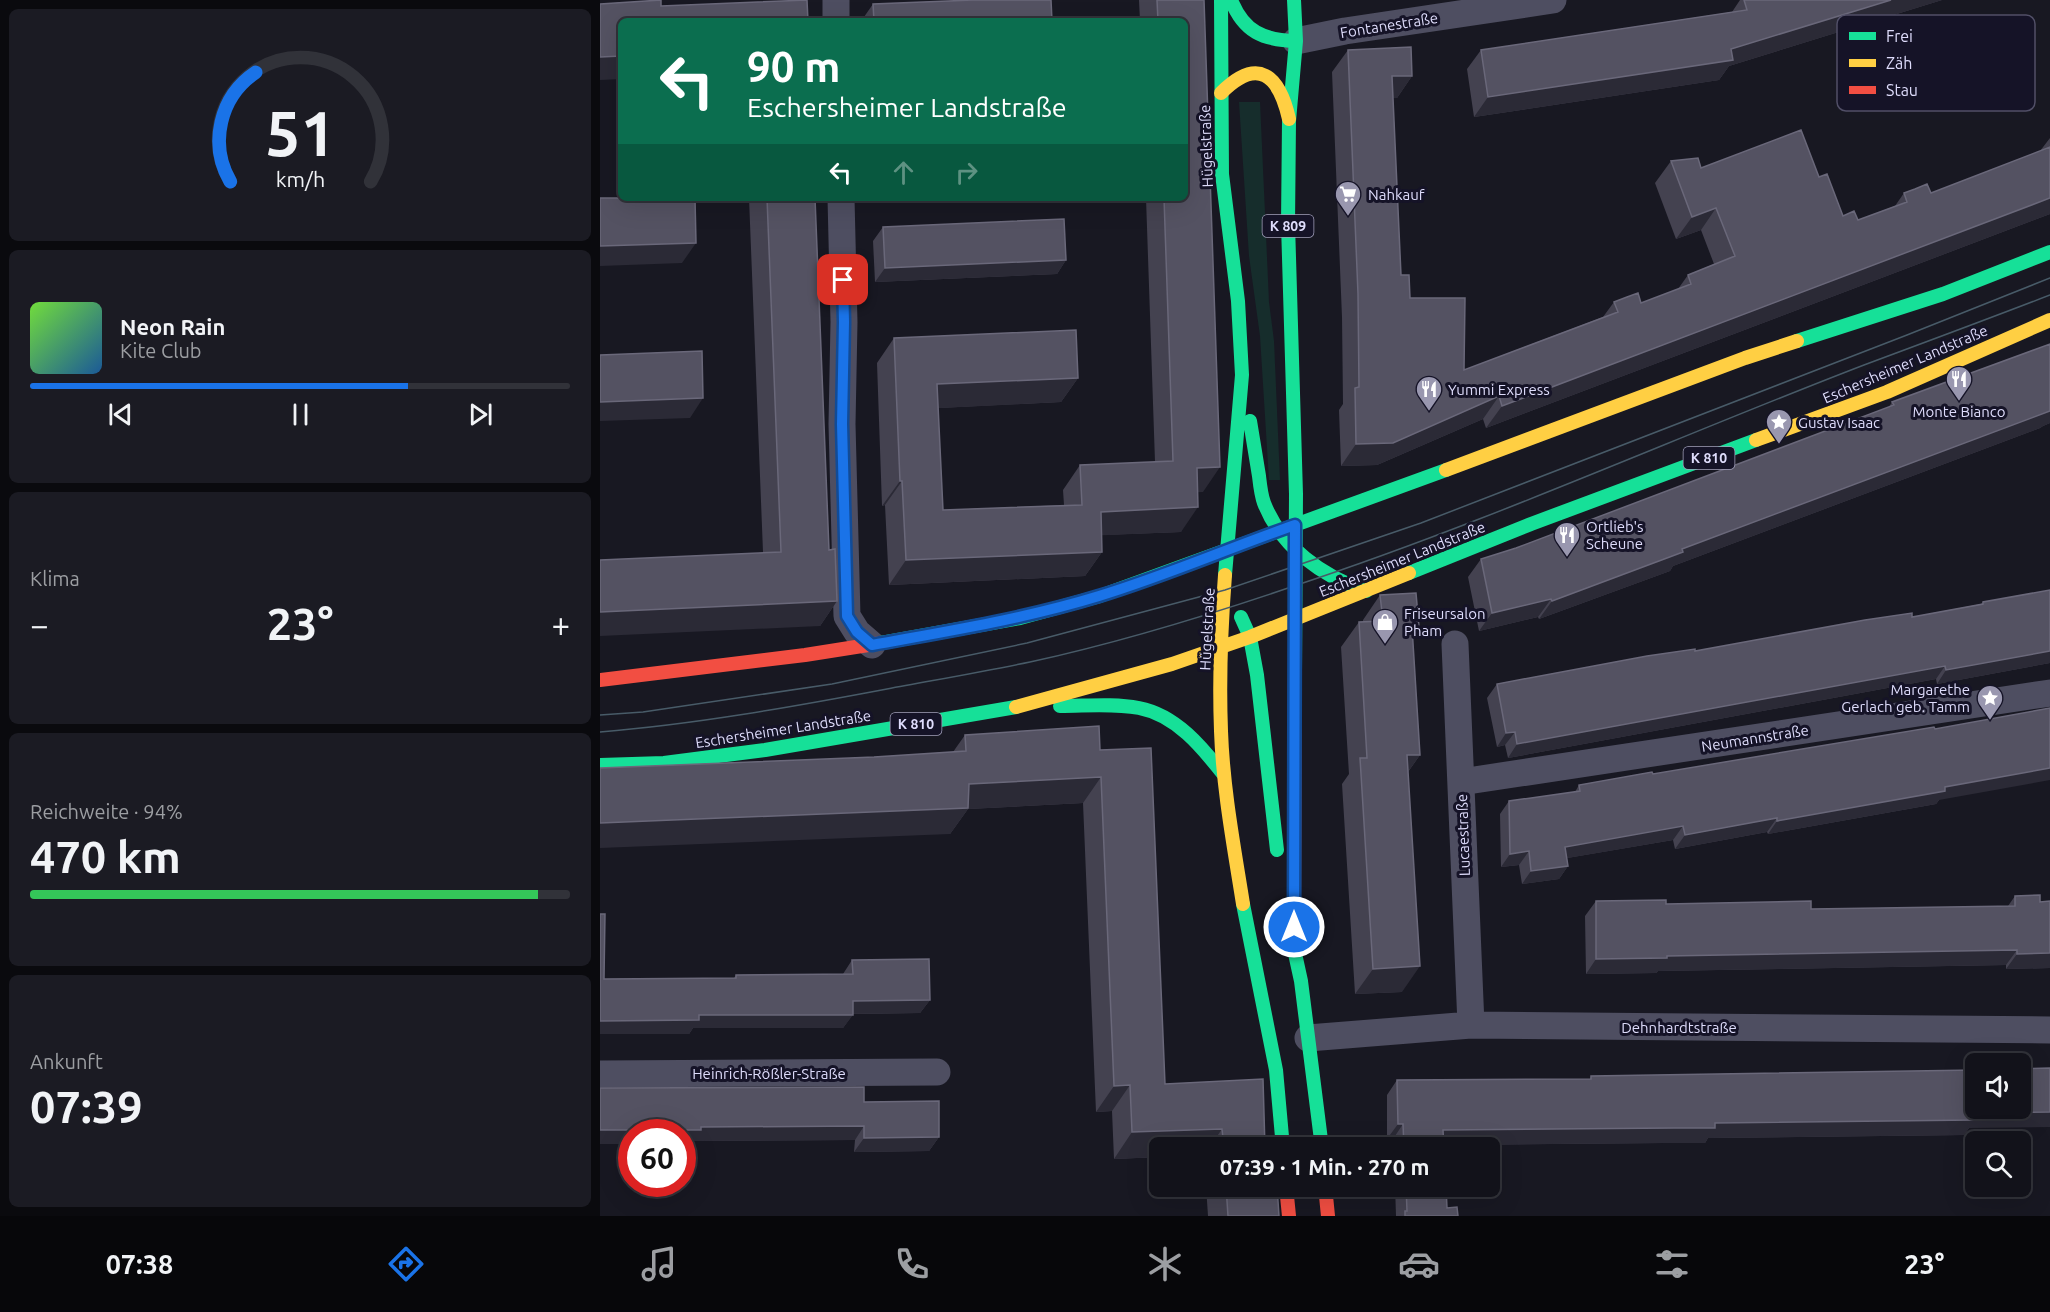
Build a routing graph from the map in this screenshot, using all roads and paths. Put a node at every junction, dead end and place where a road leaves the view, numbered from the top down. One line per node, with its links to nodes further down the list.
1 (836, 0): 6 (street)
2 (1221, 0): 8 (main road, Hügelstraße)
3 (1231, 0): 7 (main road)
4 (1294, 0): 7 (main road, K 809)
5 (1553, 0): 7 (street, Fontanestraße)
6 (836, 18)
7 (1296, 41): 9 (main road, K 809)
8 (1221, 93): 9 (main road); 13 (main road, Hügelstraße)
9 (1289, 121): 14 (main road, K 809)
10 (841, 201): 26 (street)
11 (2050, 252): 14 (main road)
12 (2050, 320): 21 (main road, Eschersheimer Landstraße / K 810)
13 (1242, 375): 15 (main road); 16 (main road, Hügelstraße)
14 (1295, 525): 15 (main road); 17 (main road, K 809)
15 (1278, 531): 16 (main road); 17 (main road)
16 (1227, 550): 18 (main road); 22 (main road, Hügelstraße)
17 (1296, 550): 21 (main road); 23 (main road, K 809)
18 (1179, 568): 19 (main road); 26 (main road)
19 (1198, 573)
20 (1213, 582): 22 (main road)
21 (1366, 591): 23 (main road, Eschersheimer Landstraße / K 810)
22 (1224, 593): 24 (main road); 27 (main road, Hügelstraße)
23 (1295, 620): 24 (main road, Eschersheimer Landstraße / K 810); 34 (main road)
24 (1250, 637): 27 (main road, Eschersheimer Landstraße / K 810); 34 (main road)
25 (1455, 644): 33 (street, Lucaestraße)
26 (872, 645): 28 (main road)
27 (1222, 648): 30 (main road, Eschersheimer Landstraße / K 810); 32 (main road, Hügelstraße)
28 (600, 680)
29 (2050, 693): 33 (street, Neumannstraße)
30 (1025, 705): 31 (main road, Eschersheimer Landstraße / K 810); 32 (main road)
31 (600, 765)
32 (1224, 776): 40 (main road, Hügelstraße)
33 (1461, 782): 35 (street, Lucaestraße)
34 (1294, 949): 37 (main road)
35 (1471, 1025): 36 (street, Dehnhardtstraße); 37 (street, Dehnhardtstraße)
36 (2050, 1030)
37 (1308, 1038): 41 (main road)
38 (937, 1072): 39 (street, Heinrich-Rößler-Straße)
39 (600, 1074)
40 (1282, 1137)
41 (1321, 1137)
42 (1287, 1197): 44 (main road)
43 (1326, 1197): 45 (main road)
44 (1289, 1216)
45 (1328, 1216)

